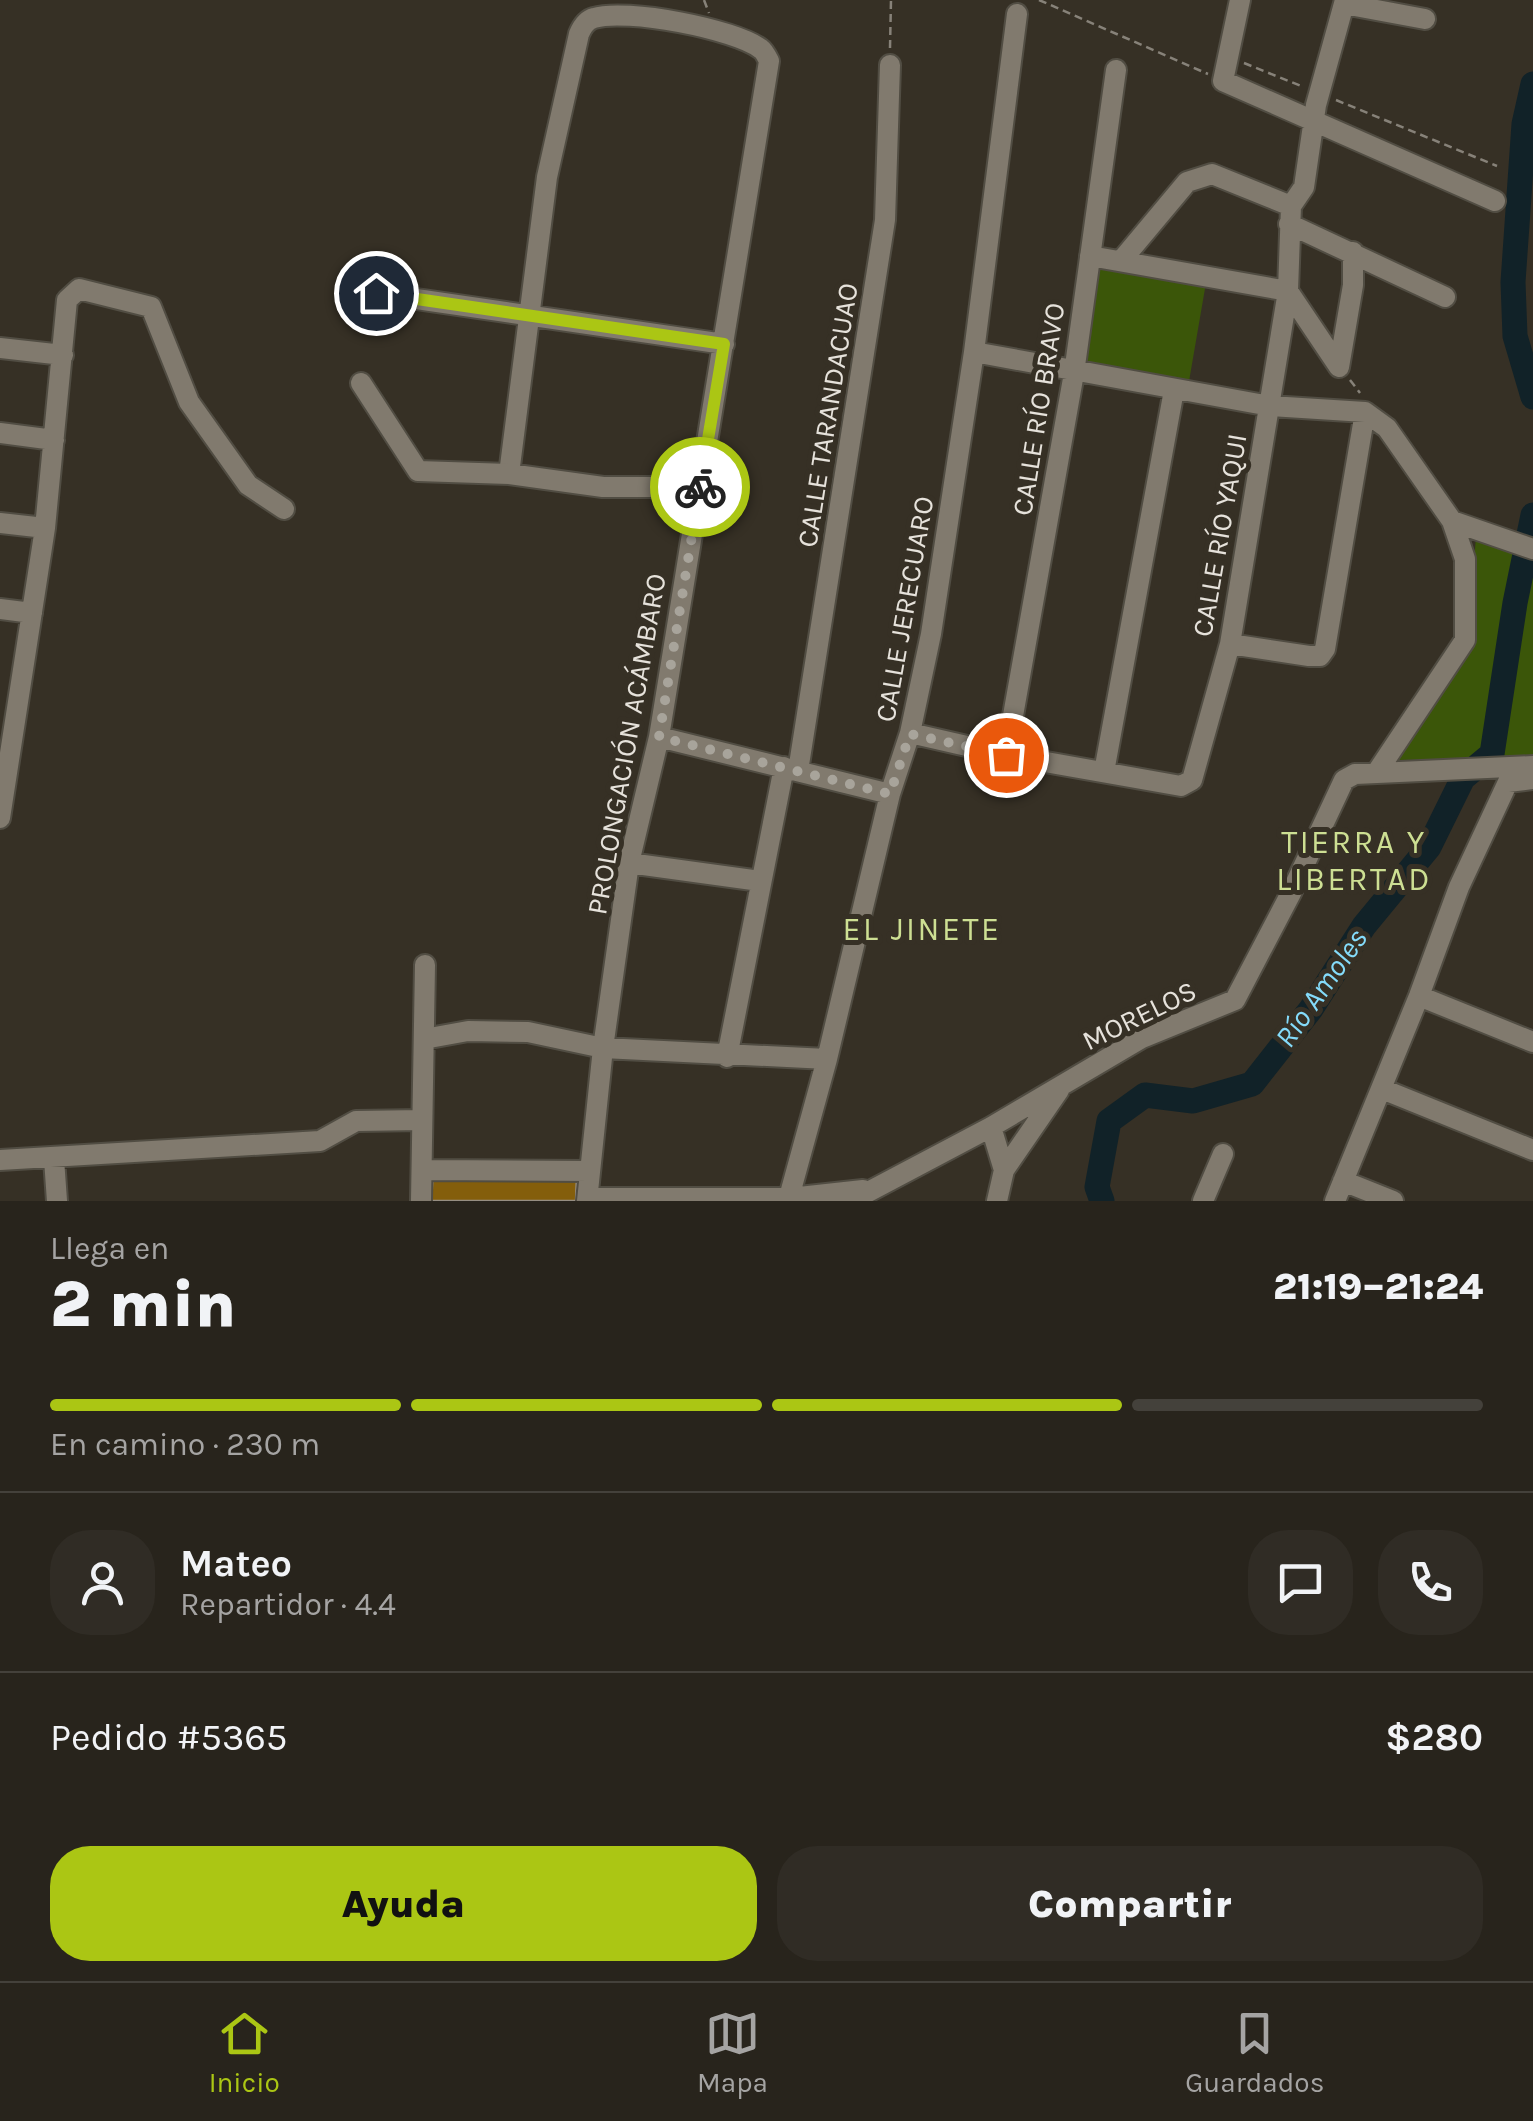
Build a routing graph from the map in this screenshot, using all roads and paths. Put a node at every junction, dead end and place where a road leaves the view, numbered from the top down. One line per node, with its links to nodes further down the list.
1 (892, 0): 8 (path)
2 (1039, 0): 10 (path)
3 (1240, 0): 7 (street)
4 (1344, 2): 6 (street); 11 (street, CALLE RÍO YAQUI)
5 (1018, 14): 25 (street, CALLE JERECUARO)
6 (1425, 19)
7 (1228, 57): 10 (street); 11 (path)
8 (890, 65): 49 (street, CALLE TARANDACUAO)
9 (1116, 70): 17 (street, CALLE RÍO BRAVO)
10 (1224, 81): 12 (street)
11 (1320, 93): 12 (street, CALLE RÍO YAQUI); 13 (path)
12 (1314, 120): 14 (street); 15 (street, CALLE RÍO YAQUI)
13 (1497, 166)
14 (1495, 201)
15 (1290, 215): 16 (street); 18 (street); 19 (street, CALLE RÍO YAQUI)
16 (1354, 252): 19 (street); 21 (street)
17 (1090, 256): 18 (street); 27 (street, CALLE RÍO BRAVO)
18 (1120, 261): 19 (street)
19 (1288, 291): 30 (street, CALLE RÍO YAQUI)
20 (376, 293): 22 (street)
21 (1445, 297)
22 (529, 315): 23 (street); 23 (street, PROLONGACIÓN ACÁMBARO); 34 (street)
23 (724, 344): 35 (street, PROLONGACIÓN ACÁMBARO)
24 (0, 348): 26 (street)
25 (974, 352): 27 (street); 45 (street, CALLE JERECUARO)
26 (62, 355): 33 (street); 36 (street)
27 (1074, 373): 29 (street); 47 (street, CALLE RÍO BRAVO)
28 (361, 383): 34 (street)
29 (1174, 390): 30 (street); 50 (street)
30 (1270, 406): 31 (street); 43 (street, CALLE RÍO YAQUI)
31 (1365, 412): 37 (street); 43 (street)
32 (0, 433): 33 (street)
33 (54, 440): 39 (street)
34 (509, 474): 35 (street)
35 (700, 487): 46 (street, PROLONGACIÓN ACÁMBARO)
36 (284, 509)
37 (1452, 521): 40 (street); 51 (street)
38 (0, 522): 39 (street)
39 (44, 528): 42 (street)
40 (1533, 549)
41 (0, 609): 42 (street)
42 (32, 613): 44 (street)
43 (1230, 644): 50 (street, CALLE RÍO YAQUI)
44 (9, 696): 53 (street)
45 (910, 734): 47 (street); 54 (street, CALLE JERECUARO)
46 (659, 737): 49 (street); 56 (street, PROLONGACIÓN ACÁMBARO)
47 (1006, 755): 50 (street)
48 (1533, 766): 51 (street, MORELOS)
49 (791, 769): 54 (street); 57 (street, CALLE TARANDACUAO)
50 (1104, 772)
51 (1378, 772): 65 (street, MORELOS)
52 (1533, 779): 59 (street)
53 (3, 780): 55 (street)
54 (890, 794): 64 (street, CALLE JERECUARO)
55 (0, 818)
56 (629, 863): 57 (street); 62 (street, PROLONGACIÓN ACÁMBARO)
57 (760, 881): 63 (street, CALLE TARANDACUAO)
58 (425, 965): 60 (street)
59 (1419, 996): 61 (street); 66 (street)
60 (424, 1039): 62 (street); 67 (street)
61 (1533, 1042)
62 (603, 1048): 63 (street); 75 (street, PROLONGACIÓN ACÁMBARO)
63 (727, 1056): 64 (street)
64 (827, 1060): 78 (street, CALLE JERECUARO)
65 (1063, 1084): 68 (street); 74 (street)
66 (1382, 1088): 69 (street); 77 (street)
67 (422, 1120): 71 (street); 73 (street)
68 (991, 1127): 74 (street); 76 (street)
69 (1533, 1150)
70 (1223, 1154): 84 (street)
71 (54, 1159): 72 (street); 80 (street)
72 (1, 1162)
73 (422, 1170): 75 (street); 81 (street)
74 (1004, 1170): 83 (street)
75 (590, 1171): 79 (street, PROLONGACIÓN ACÁMBARO)
76 (875, 1188): 78 (street); 82 (street)
77 (1339, 1191): 85 (street)
78 (789, 1199): 79 (street)
79 (588, 1200)
80 (57, 1201)
81 (421, 1201)
82 (851, 1201)
83 (997, 1201)
84 (1203, 1201)
85 (1394, 1201)

